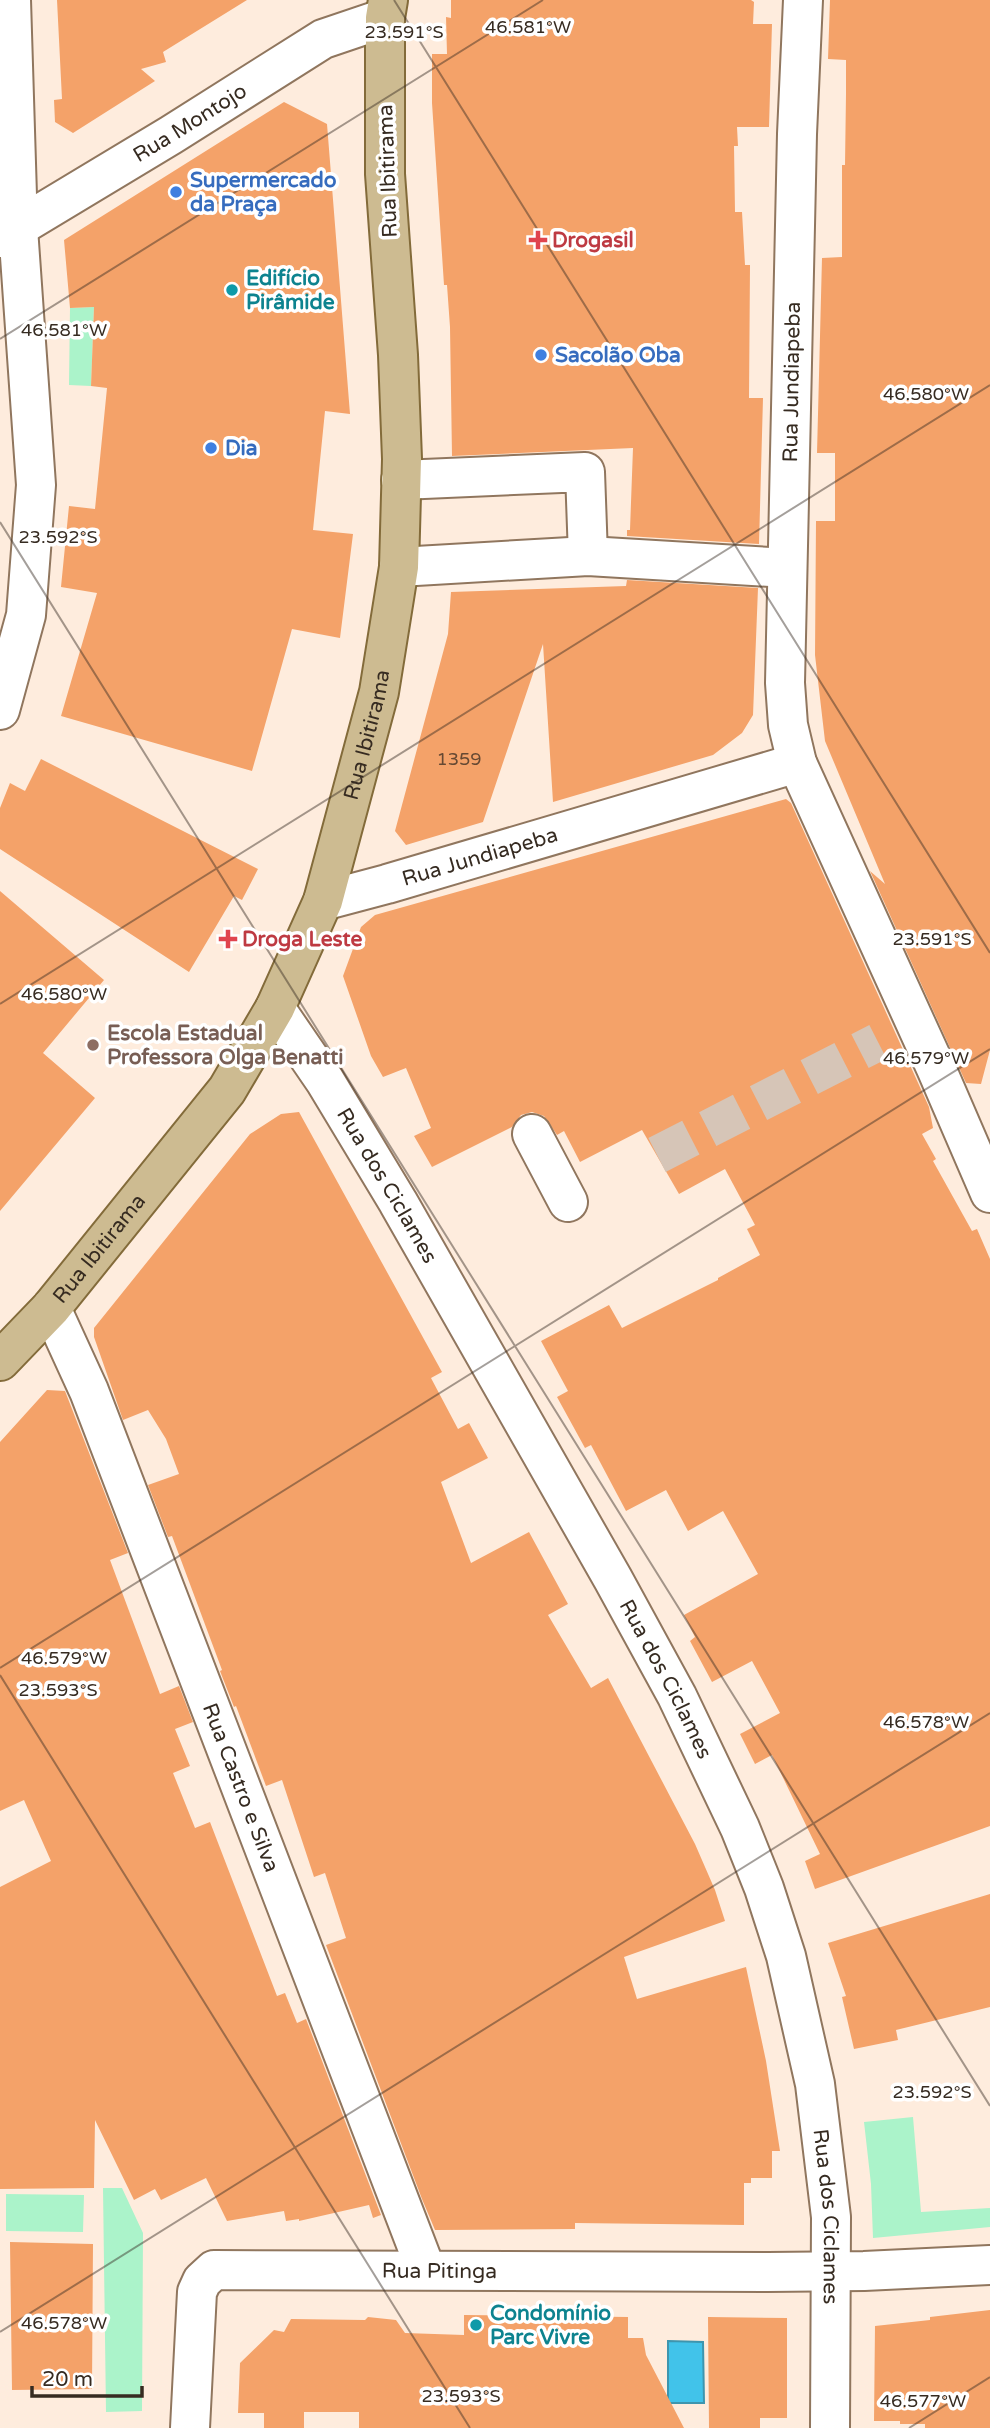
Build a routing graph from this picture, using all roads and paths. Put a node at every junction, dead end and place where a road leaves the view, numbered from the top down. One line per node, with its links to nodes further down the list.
1 (11, 0): 4 (street)
2 (803, 0): 8 (street, Rua Jundiapeba)
3 (386, 9): 4 (street, Rua Montojo); 5 (main road, Rua Ibitirama)
4 (9, 233): 9 (street)
5 (401, 480): 6 (street); 7 (main road, Rua Ibitirama)
6 (588, 556): 7 (street); 8 (street)
7 (399, 567): 11 (main road, Rua Ibitirama)
8 (788, 568): 10 (street, Rua Jundiapeba)
9 (0, 710)
10 (797, 763): 11 (street, Rua Jundiapeba); 14 (street, Rua Jundiapeba)
11 (323, 901): 12 (main road, Rua Ibitirama)
12 (275, 1008): 16 (main road, Rua Ibitirama); 20 (street, Rua dos Ciclames)
13 (532, 1134): 15 (street)
14 (987, 1169)
15 (568, 1202)
16 (51, 1308): 17 (main road, Rua Ibitirama); 19 (street, Rua Castro e Silva)
17 (0, 1361)
18 (990, 2265): 20 (street, Rua Pitinga)
19 (426, 2270): 20 (street, Rua Pitinga); 21 (street, Rua Pitinga)
20 (831, 2271): 22 (street, Rua dos Ciclames)
21 (190, 2428)
22 (830, 2428)

